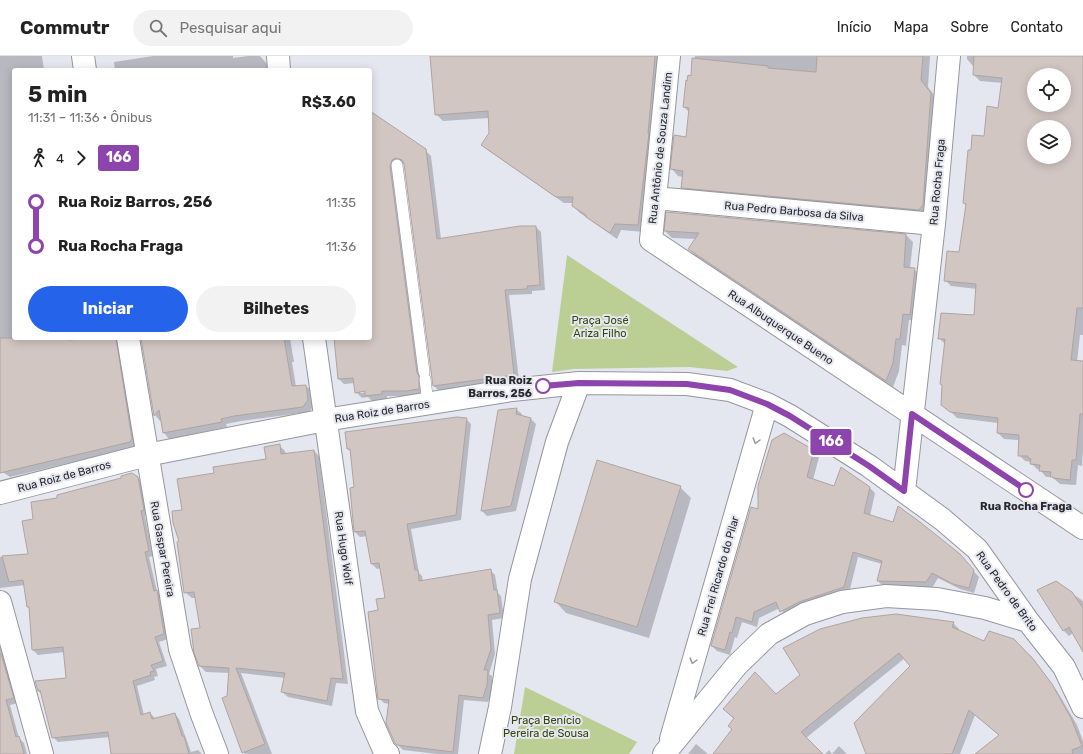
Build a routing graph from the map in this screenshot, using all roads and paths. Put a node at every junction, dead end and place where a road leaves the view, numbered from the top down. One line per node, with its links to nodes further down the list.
1 (83, 56): 5 (street)
2 (278, 56): 6 (street)
3 (669, 56): 8 (street, Rua Antônio de Souza Landim)
4 (949, 56): 9 (street, Rua Rocha Fraga)
5 (85, 68)
6 (279, 68)
7 (397, 165): 14 (lane)
8 (655, 198): 9 (street, Rua Pedro Barbosa da Silva); 10 (street, Rua Antônio de Souza Landim)
9 (934, 224): 16 (street, Rua Rocha Fraga)
10 (651, 240): 16 (street, Rua Albuquerque Bueno)
11 (128, 340): 18 (street, Rua Gaspar Pereira)
12 (314, 340): 17 (street, Rua Hugo Wolf)
13 (579, 383): 14 (street, Rua Roiz de Barros); 15 (street, Rua Roiz de Barros); 29 (street)
14 (428, 404): 17 (street, Rua Roiz de Barros)
15 (767, 404): 19 (street, Rua Pedro de Brito); 25 (street, Rua Frei Ricardo do Pilar, one-way to 25)
16 (912, 414): 19 (street, Rua Rocha Fraga); 21 (street)
17 (325, 420): 18 (street, Rua Roiz de Barros); 28 (street, Rua Hugo Wolf)
18 (147, 455): 20 (street, Rua Roiz de Barros); 27 (street, Rua Gaspar Pereira)
19 (904, 491): 23 (street, Rua Pedro de Brito)
20 (0, 493)
21 (1083, 528)
22 (0, 602): 26 (street)
23 (1028, 621): 24 (street, Rua Pedro de Brito); 25 (street)
24 (1083, 707)
25 (666, 751)
26 (42, 754)
27 (217, 754)
28 (388, 754)
29 (490, 754)

